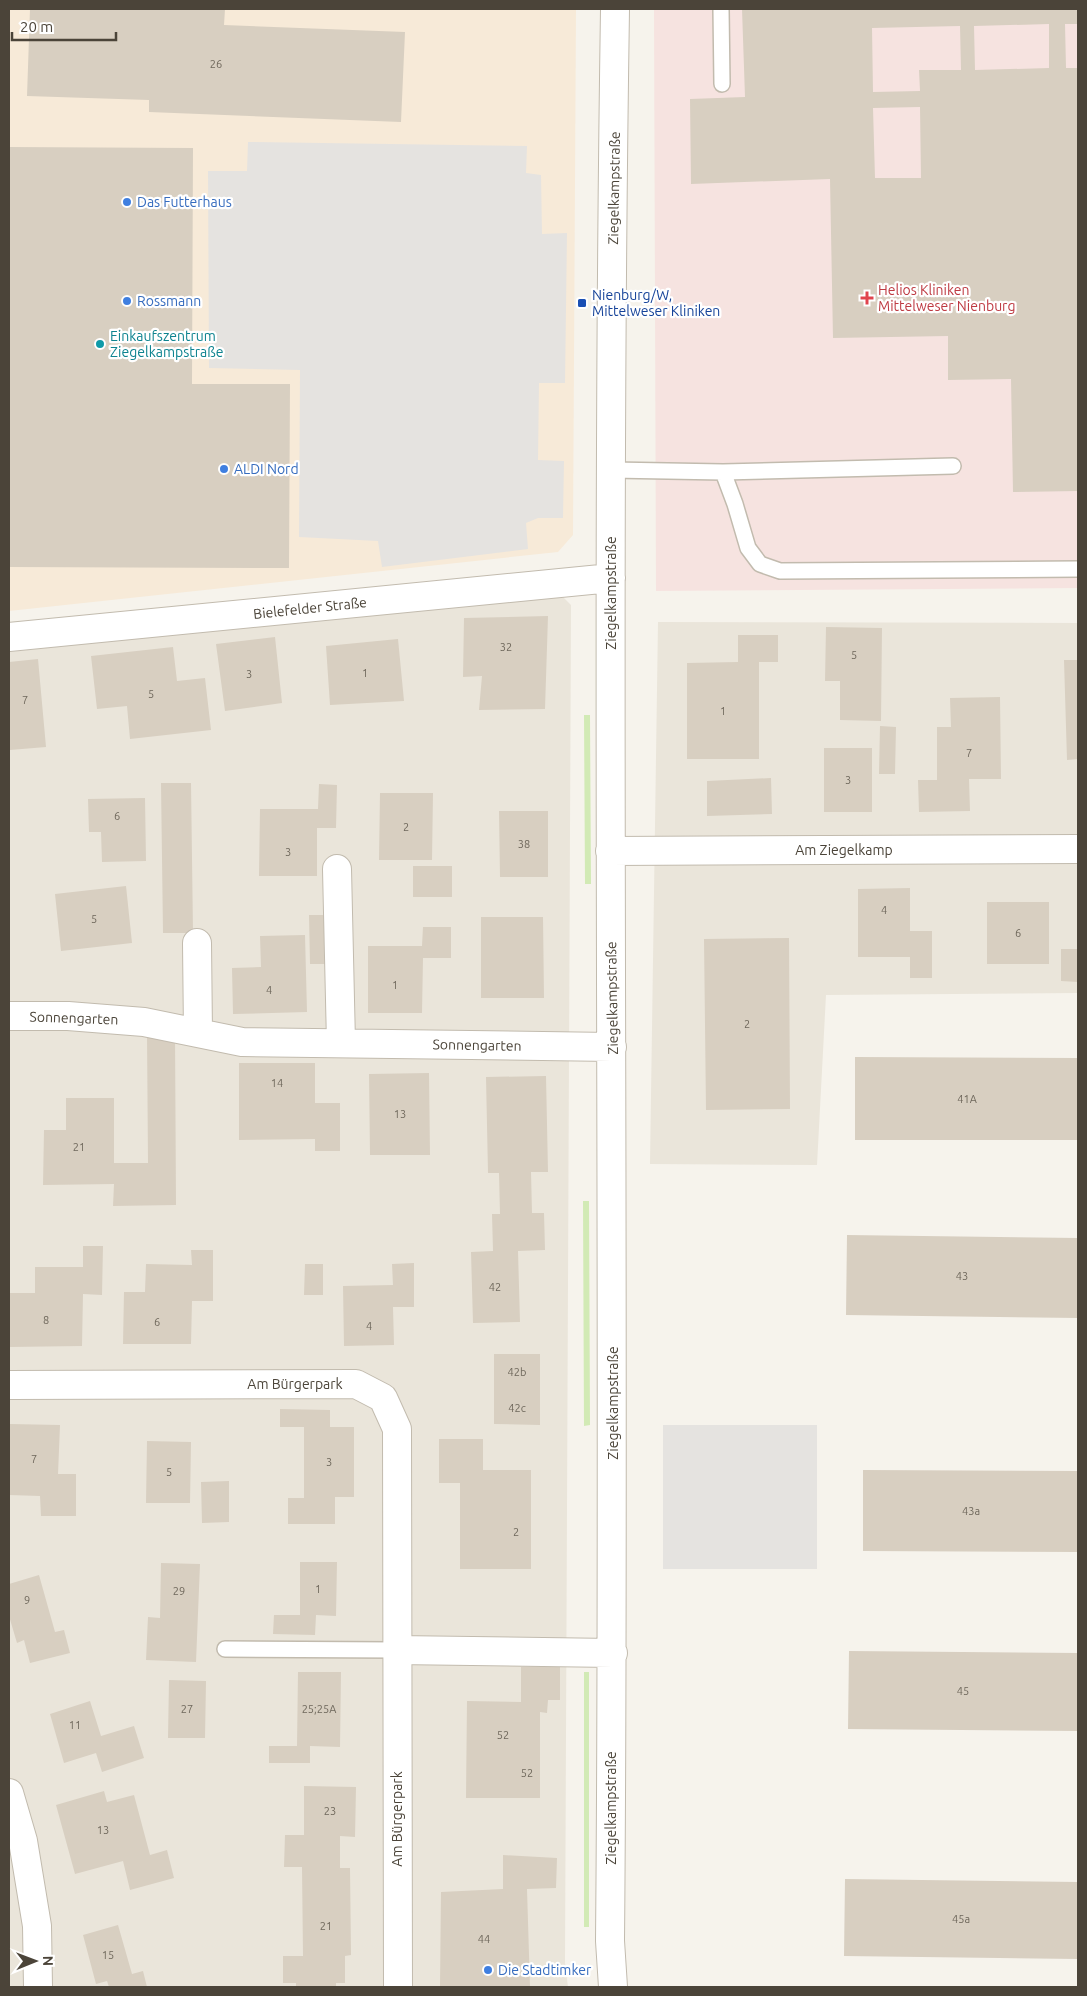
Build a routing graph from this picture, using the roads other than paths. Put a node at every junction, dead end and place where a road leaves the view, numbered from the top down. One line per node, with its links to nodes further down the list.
1 (615, 9): 5 (street, Ziegelkampstraße)
2 (721, 9): 3 (lane)
3 (722, 84)
4 (953, 466): 6 (lane)
5 (612, 470): 6 (lane); 8 (street, Ziegelkampstraße)
6 (723, 472): 7 (lane)
7 (1078, 569)
8 (611, 578): 9 (street, Bielefelder Straße); 11 (street, Ziegelkampstraße)
9 (9, 637)
10 (1078, 849): 11 (street, Am Ziegelkamp)
11 (610, 851): 17 (street, Ziegelkampstraße)
12 (336, 869): 16 (street)
13 (197, 942): 15 (street)
14 (9, 1016): 15 (street, Sonnengarten)
15 (198, 1033): 16 (street, Sonnengarten)
16 (341, 1043): 17 (street, Sonnengarten)
17 (612, 1047): 21 (street, Ziegelkampstraße)
18 (9, 1385): 20 (street, Am Bürgerpark)
19 (225, 1649): 20 (lane)
20 (396, 1650): 21 (street); 24 (street, Am Bürgerpark)
21 (613, 1653): 25 (street, Ziegelkampstraße)
22 (9, 1792): 23 (street)
23 (38, 1987)
24 (398, 1987)
25 (612, 1987)

